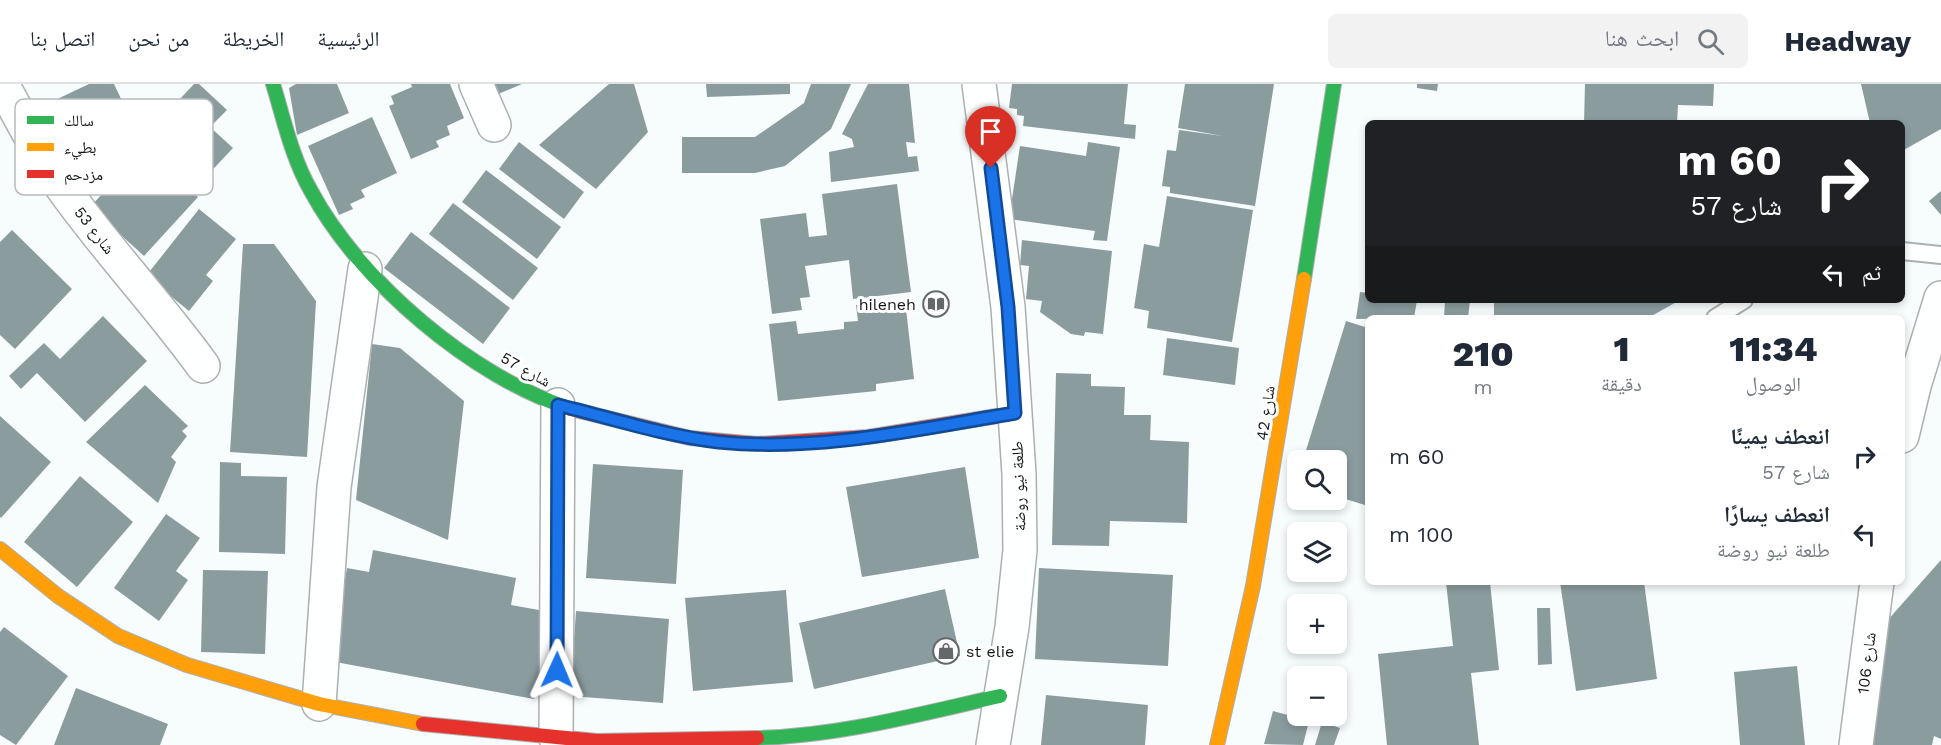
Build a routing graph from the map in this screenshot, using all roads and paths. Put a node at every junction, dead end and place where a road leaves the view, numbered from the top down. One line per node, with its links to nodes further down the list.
1 (2, 84): 6 (street, شارع 53)
2 (273, 84): 11 (street, شارع 57)
3 (476, 84): 7 (street)
4 (979, 84): 17 (street, طلعة نيو روضة)
5 (1334, 84): 25 (street, شارع 42)
6 (15, 107)
7 (494, 125)
8 (68, 195): 15 (street, شارع 53)
9 (1905, 250): 10 (lane)
10 (1941, 255)
11 (365, 269): 16 (street, شارع 57); 22 (street)
12 (1941, 298): 18 (street)
13 (1739, 303): 14 (lane)
14 (1720, 315)
15 (203, 366)
16 (558, 405): 17 (street, شارع 57); 23 (street)
17 (1015, 413): 21 (street, طلعة نيو روضة)
18 (1905, 424)
19 (0, 549): 22 (street)
20 (1877, 585): 26 (street, شارع 106)
21 (1000, 696): 23 (street); 24 (street, طلعة نيو روضة)
22 (319, 704): 23 (street)
23 (556, 738)
24 (993, 745)
25 (1217, 745)
26 (1856, 745)

